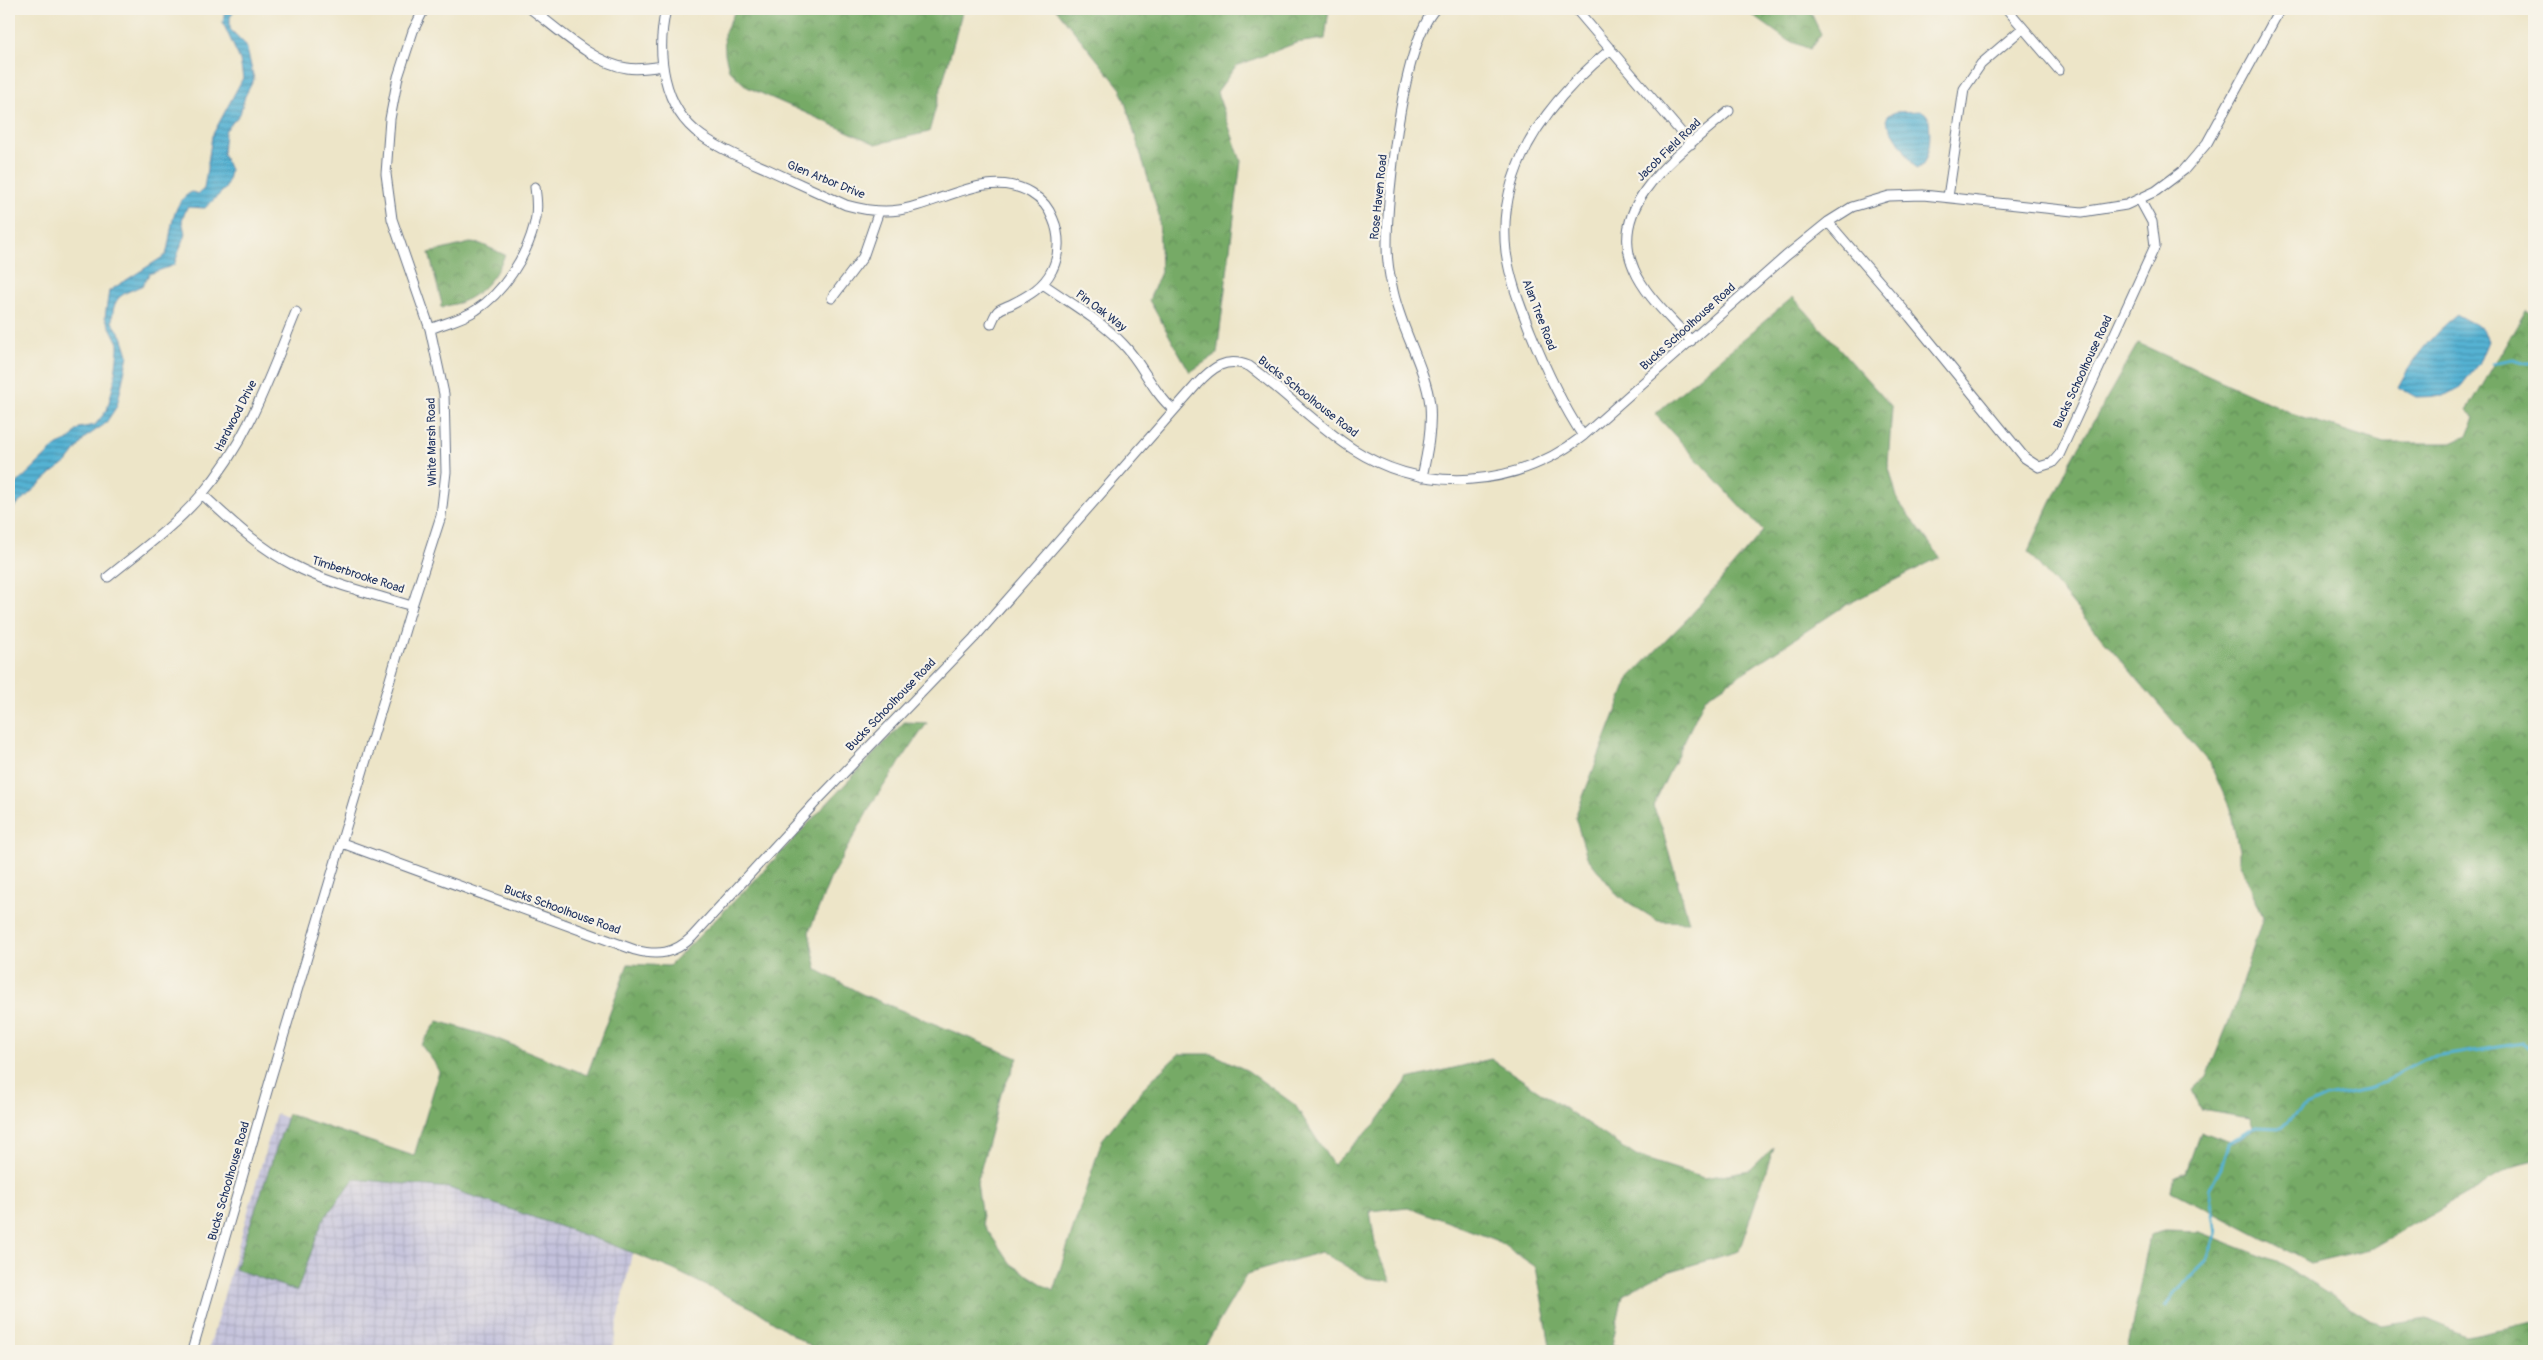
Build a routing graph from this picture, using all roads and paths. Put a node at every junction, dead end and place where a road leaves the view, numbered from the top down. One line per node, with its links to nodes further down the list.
1 (424, 9): 23 (street, White Marsh Road)
2 (531, 9): 10 (street)
3 (666, 9): 10 (street, Glen Arbor Drive)
4 (1435, 9): 27 (street, Rose Haven Road)
5 (1576, 9): 9 (street)
6 (2007, 9): 8 (street)
7 (2280, 9): 16 (street, Bucks Schoolhouse Road)
8 (2023, 28): 11 (street); 15 (street)
9 (1611, 49): 13 (street); 26 (street, Alan Tree Road)
10 (662, 66): 17 (street, Glen Arbor Drive)
11 (2059, 70)
12 (1729, 111): 13 (street, Jacob Field Road)
13 (1691, 144): 24 (street, Jacob Field Road)
14 (535, 188): 23 (street)
15 (1948, 197): 16 (street, Bucks Schoolhouse Road); 18 (street, Bucks Schoolhouse Road)
16 (2140, 200): 18 (street, Bucks Schoolhouse Road)
17 (879, 211): 19 (street, Glen Arbor Drive); 20 (street)
18 (1828, 222): 24 (street, Bucks Schoolhouse Road)
19 (1043, 284): 22 (street, Glen Arbor Drive); 25 (street, Pin Oak Way)
20 (832, 298)
21 (296, 312): 28 (street, Hardwood Drive)
22 (990, 324)
23 (430, 329): 30 (street, White Marsh Road)
24 (1691, 341): 26 (street, Bucks Schoolhouse Road)
25 (1174, 410): 27 (street, Bucks Schoolhouse Road); 31 (street, Bucks Schoolhouse Road)
26 (1583, 436): 27 (street, Bucks Schoolhouse Road)
27 (1422, 477)
28 (202, 494): 29 (street, Hardwood Drive); 30 (street, Timberbrooke Road)
29 (108, 577)
30 (412, 606): 31 (street, White Marsh Road)
31 (342, 844): 32 (street, Bucks Schoolhouse Road)
32 (192, 1351)

